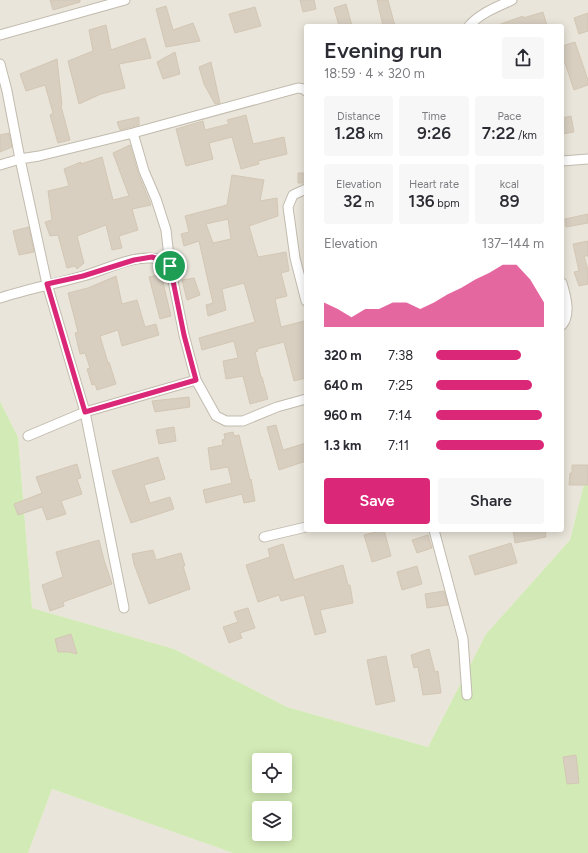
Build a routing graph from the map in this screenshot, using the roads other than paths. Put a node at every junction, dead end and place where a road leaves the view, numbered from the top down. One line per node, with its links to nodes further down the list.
1 (125, 0): 4 (street)
2 (512, 0): 3 (street)
3 (471, 24)
4 (0, 35)
5 (0, 64): 8 (street)
6 (304, 89): 7 (street)
7 (133, 133): 8 (street); 13 (street)
8 (20, 159): 11 (street); 14 (street)
9 (588, 159): 10 (street)
10 (564, 161)
11 (0, 165)
12 (304, 190): 15 (street)
13 (170, 266): 14 (street); 19 (street)
14 (47, 284): 17 (street); 21 (street)
15 (304, 293)
16 (564, 293): 18 (street)
17 (0, 298)
18 (564, 324)
19 (196, 380): 20 (street); 21 (street)
20 (304, 400)
21 (85, 412): 22 (street); 26 (street)
22 (28, 436)
23 (304, 527): 25 (street)
24 (435, 532): 27 (street)
25 (264, 537)
26 (124, 608)
27 (467, 695)

